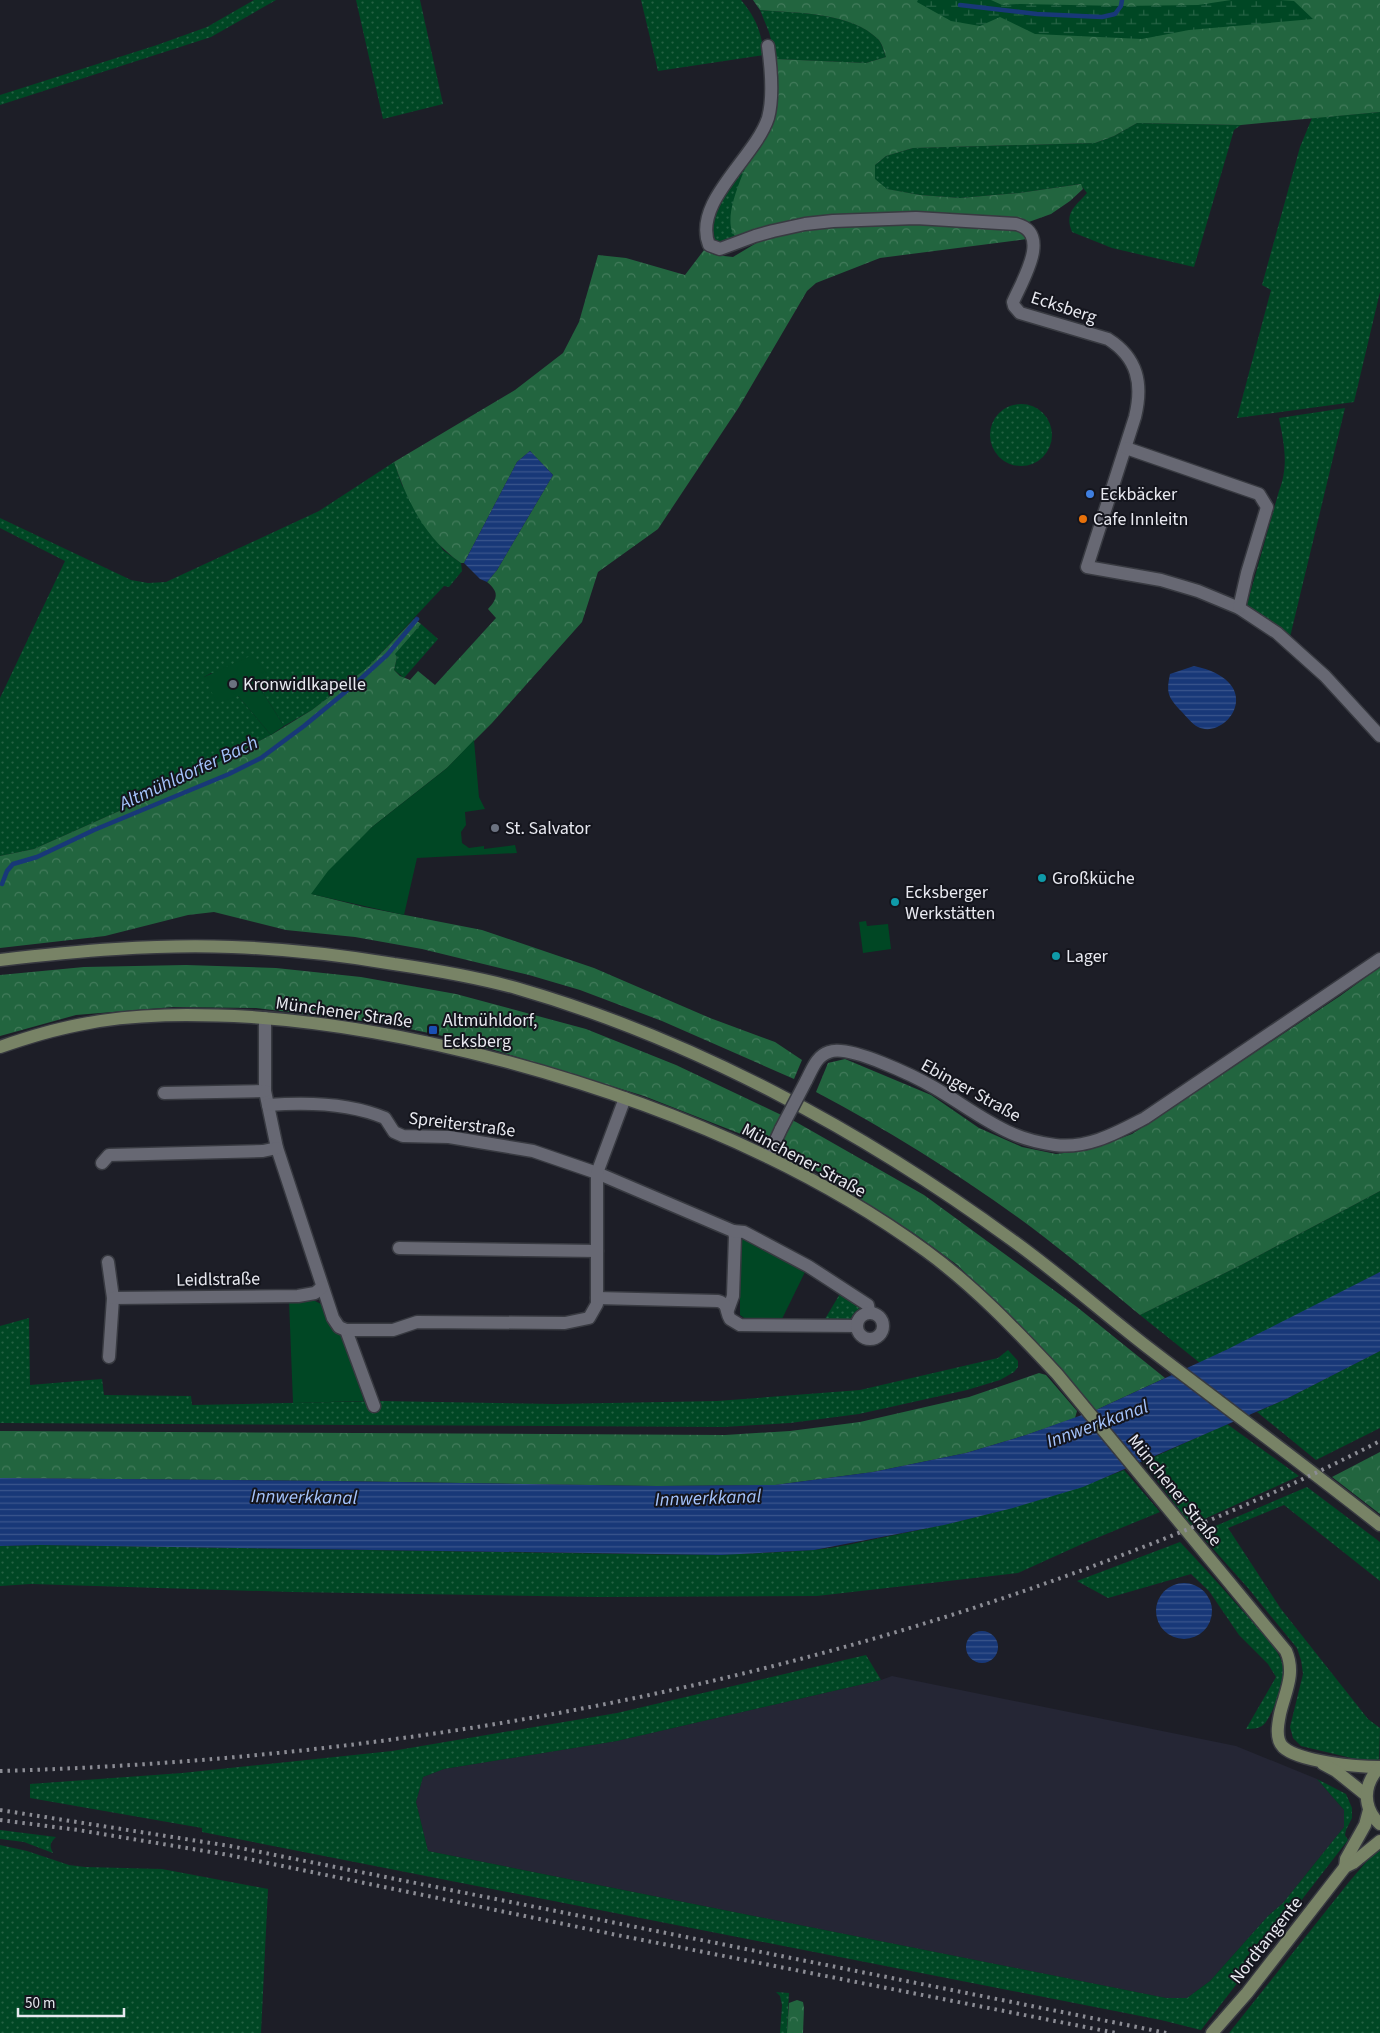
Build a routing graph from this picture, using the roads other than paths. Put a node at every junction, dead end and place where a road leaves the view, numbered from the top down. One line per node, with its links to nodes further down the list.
1 (768, 46): 2 (street, Ecksberg)
2 (1126, 448): 3 (street); 3 (street, Ecksberg)
3 (1239, 608): 4 (street)
4 (1380, 736)
5 (1380, 959): 14 (street, Ebinger Straße, bridge)
6 (0, 960): 30 (main road)
7 (265, 1018): 8 (main road, Münchener Straße); 9 (street); 11 (main road, Münchener Straße)
8 (0, 1047)
9 (265, 1092): 10 (street); 12 (street)
10 (164, 1093)
11 (625, 1098): 14 (main road, Münchener Straße); 16 (street)
12 (268, 1105): 13 (street); 16 (street, Spreiterstraße)
13 (277, 1148): 15 (street); 21 (street)
14 (768, 1157): 31 (main road, Münchener Straße)
15 (102, 1163)
16 (597, 1173): 17 (street, Spreiterstraße); 19 (street)
17 (733, 1231): 24 (street); 25 (street, Spreiterstraße)
18 (399, 1248): 19 (street)
19 (597, 1251): 23 (street)
20 (108, 1262): 22 (street)
21 (322, 1287): 22 (street, Leidlstraße); 27 (street)
22 (112, 1298): 28 (street)
23 (597, 1298): 24 (street); 27 (street)
24 (728, 1310): 26 (street)
25 (870, 1312): 26 (street); 26 (street)
26 (857, 1326)
27 (346, 1330): 29 (street)
28 (109, 1357)
29 (374, 1406)
30 (1380, 1525)
31 (1316, 1760): 32 (main road, Münchener Straße); 33 (main road, Münchener Straße)
32 (1380, 1767): 33 (main road)
33 (1366, 1795): 34 (main road)
34 (1369, 1810): 35 (main road); 37 (main road, Nordtangente)
35 (1380, 1824)
36 (1380, 1841): 37 (main road, Nordtangente)
37 (1345, 1866): 38 (main road, Nordtangente)
38 (1212, 2033)

